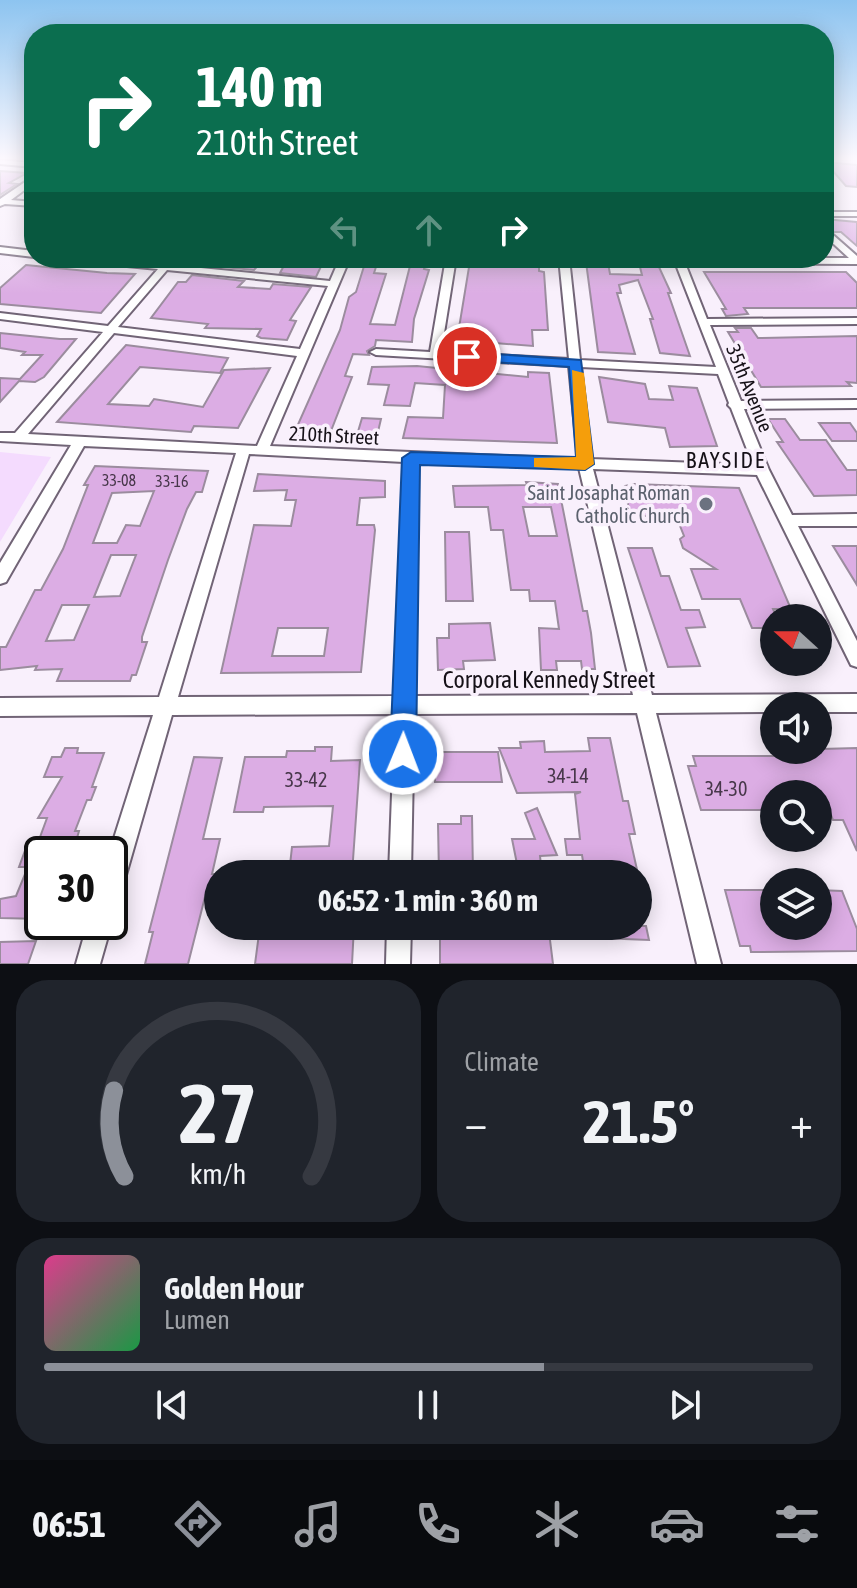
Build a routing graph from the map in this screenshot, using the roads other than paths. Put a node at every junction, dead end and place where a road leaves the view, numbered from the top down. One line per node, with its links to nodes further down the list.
1 (834, 214): 2 (street)
2 (857, 214)
3 (834, 239): 7 (street)
4 (0, 250): 5 (street)
5 (24, 253)
6 (834, 261): 7 (street)
7 (857, 261)
8 (163, 268): 18 (street)
9 (174, 268): 14 (street)
10 (340, 268): 14 (street)
11 (449, 268): 21 (street)
12 (565, 268): 22 (street)
13 (681, 268): 17 (street, 35th Avenue)
14 (333, 284): 20 (street)
15 (0, 316): 18 (street)
16 (857, 321): 17 (street)
17 (702, 322): 23 (street, 35th Avenue)
18 (111, 330): 20 (street); 27 (street)
19 (376, 352): 21 (street)
20 (304, 353): 29 (street)
21 (435, 355): 22 (street)
22 (576, 363): 23 (street); 31 (street)
23 (720, 371): 25 (street, 35th Avenue)
24 (857, 404): 25 (street)
25 (734, 405): 32 (street, 35th Avenue)
26 (0, 437): 27 (street, 210th Street)
27 (17, 439): 28 (street, 210th Street)
28 (79, 443): 29 (street, 210th Street); 35 (street)
29 (252, 451): 30 (street, 210th Street); 41 (street)
30 (411, 458): 31 (street, 210th Street); 38 (street)
31 (585, 464): 32 (street, 210th Street); 39 (street)
32 (762, 470): 34 (street, 35th Avenue)
33 (857, 520): 34 (street)
34 (786, 521): 36 (street, 35th Avenue)
35 (0, 577)
36 (857, 659)
37 (857, 703): 39 (street, Corporal Kennedy Street)
38 (404, 705): 39 (street, Corporal Kennedy Street); 41 (street, Corporal Kennedy Street); 43 (street)
39 (644, 705): 48 (street)
40 (0, 707): 41 (street, Corporal Kennedy Street)
41 (164, 707): 42 (street)
42 (126, 836)
43 (400, 860)
44 (95, 940): 46 (street)
45 (399, 940): 47 (street)
46 (88, 964)
47 (398, 964)
48 (709, 964)

